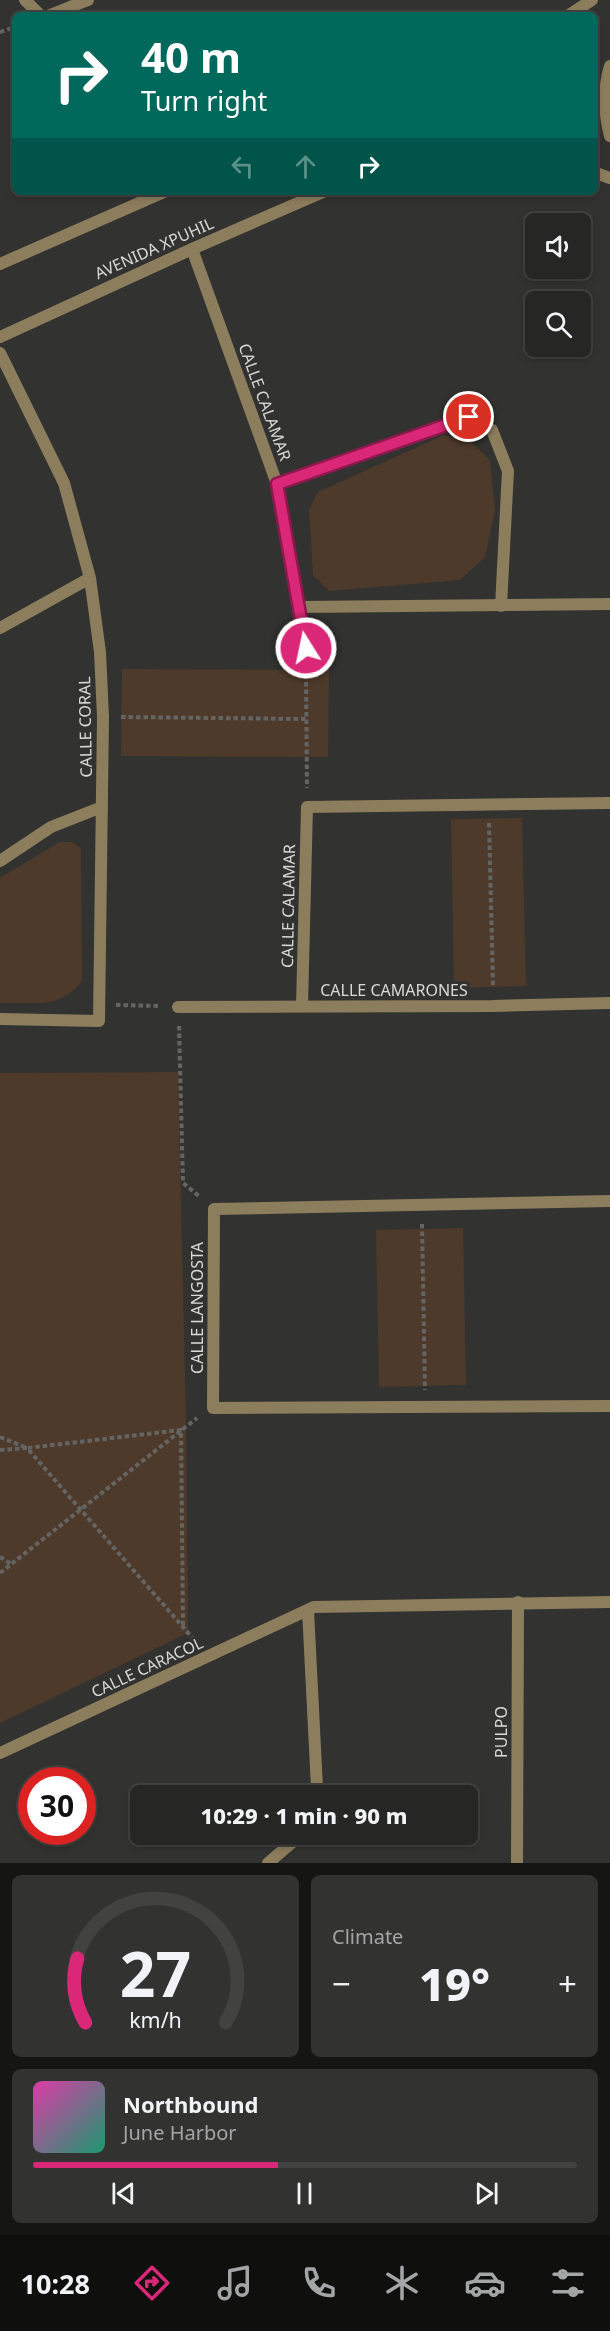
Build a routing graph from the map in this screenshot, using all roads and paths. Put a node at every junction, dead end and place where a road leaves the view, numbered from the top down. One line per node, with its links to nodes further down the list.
1 (25, 0): 4 (street)
2 (88, 0): 5 (street)
3 (592, 0): 6 (street)
4 (37, 12)
5 (58, 12)
6 (574, 12)
7 (610, 66): 8 (street)
8 (610, 136)
9 (157, 195): 12 (street)
10 (315, 195): 11 (street, AVENIDA XPUHIL)
11 (192, 249): 13 (street, AVENIDA XPUHIL); 15 (street, CALLE CALAMAR)
12 (0, 264)
13 (0, 337)
14 (0, 353): 16 (street, CALLE CORAL)
15 (277, 484): 18 (street); 19 (street, CALLE CALAMAR)
16 (90, 578): 20 (street); 22 (street, CALLE CORAL)
17 (610, 604): 18 (street)
18 (501, 606): 19 (street)
19 (299, 607): 21 (street, CALLE CALAMAR)
20 (0, 628)
21 (306, 648): 23 (path)
22 (102, 717): 23 (path); 26 (street, CALLE CORAL)
23 (307, 719): 27 (path)
24 (610, 802): 25 (street)
25 (489, 804): 27 (street); 32 (path)
26 (102, 807): 28 (street); 30 (street, CALLE CORAL)
27 (307, 807): 31 (street, CALLE CALAMAR)
28 (0, 861)
29 (610, 1003): 32 (street, CALLE CAMARONES)
30 (98, 1005): 33 (path); 34 (street)
31 (303, 1006): 32 (street, CALLE CAMARONES); 33 (street, CALLE CAMARONES)
32 (493, 1006)
33 (178, 1007): 37 (path)
34 (0, 1019)
35 (610, 1202): 36 (street)
36 (422, 1205): 37 (street); 38 (path)
37 (214, 1209): 40 (street, CALLE LANGOSTA)
38 (425, 1406): 39 (street); 40 (street)
39 (610, 1406)
40 (213, 1408): 41 (path)
41 (181, 1430): 43 (path); 45 (path); 52 (path)
42 (0, 1437): 43 (path)
43 (27, 1448): 44 (path); 45 (path)
44 (0, 1450)
45 (80, 1509): 47 (path); 52 (path)
46 (0, 1557): 47 (path)
47 (11, 1564): 48 (path)
48 (0, 1573)
49 (518, 1602): 50 (street, CALLE CARACOL); 51 (street, CALLE CARACOL); 58 (street, PULPO)
50 (610, 1602)
51 (308, 1610): 53 (street, CALLE CARACOL); 55 (street)
52 (183, 1628): 53 (path)
53 (208, 1656): 54 (street, CALLE CARACOL)
54 (0, 1753)
55 (317, 1785)
56 (289, 1845): 57 (street)
57 (268, 1863)
58 (517, 1863)

